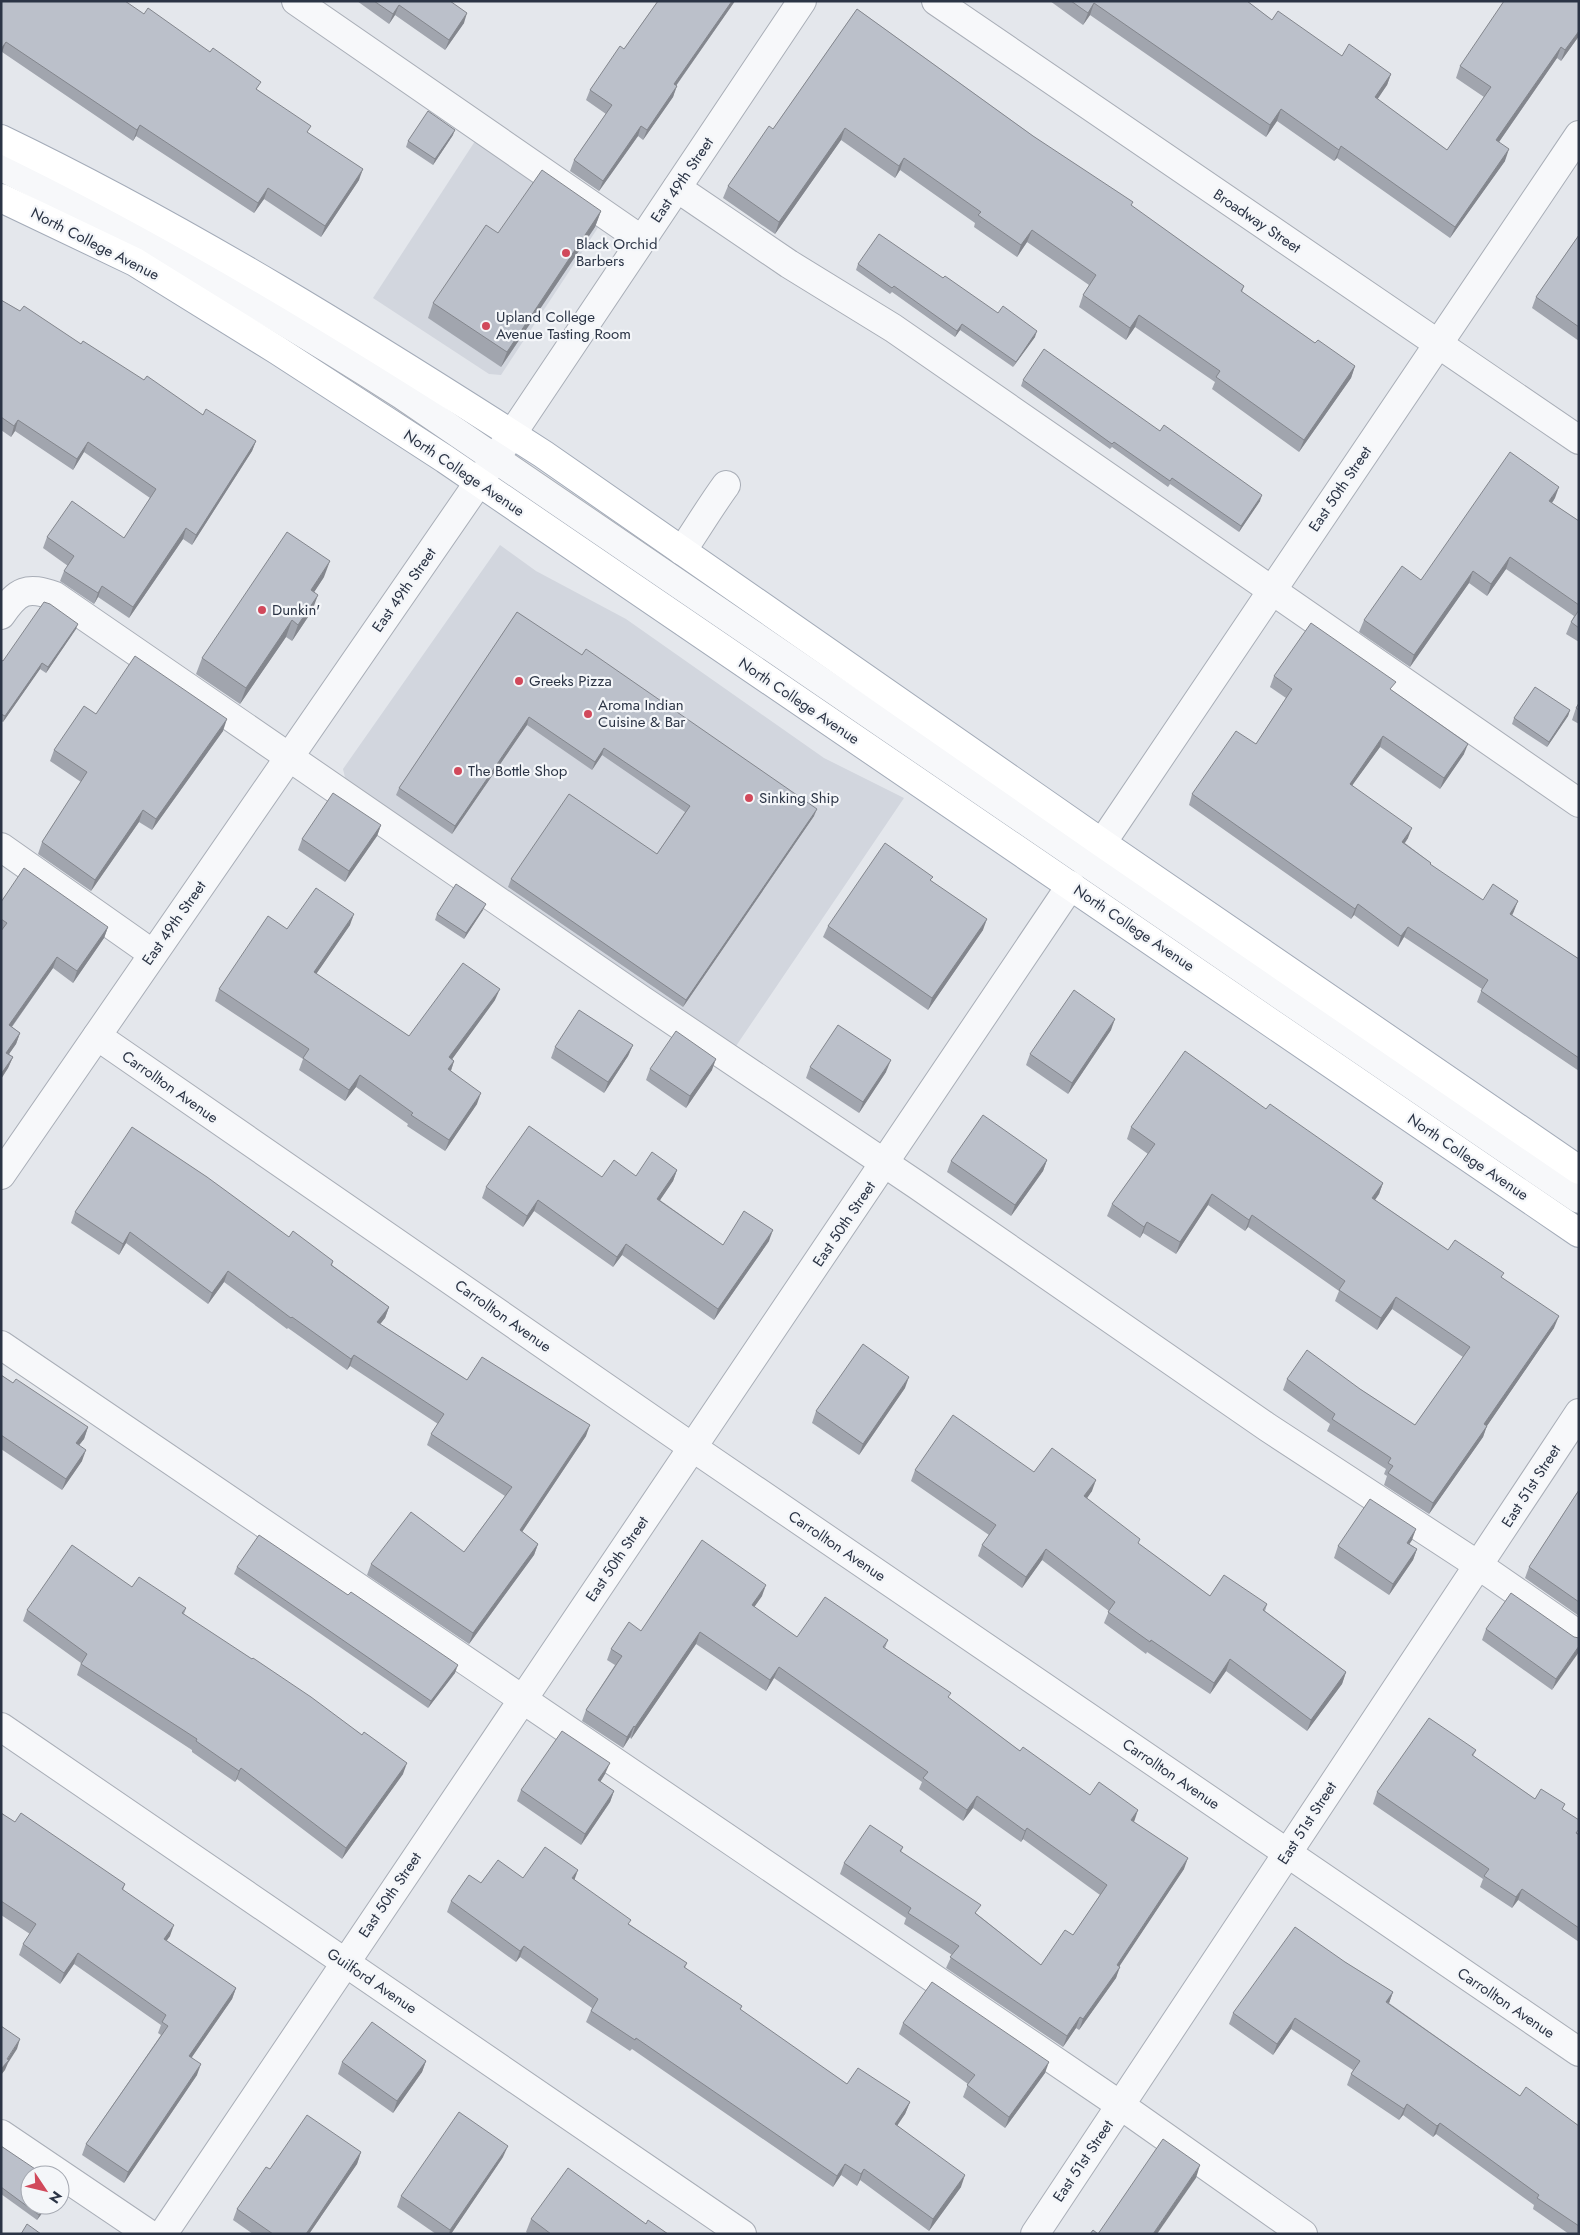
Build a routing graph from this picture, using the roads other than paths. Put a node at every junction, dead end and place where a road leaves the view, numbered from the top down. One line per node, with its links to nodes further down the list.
1 (296, 1): 9 (street)
2 (802, 1): 7 (street, East 49th Street)
3 (936, 1): 10 (street, Broadway Street)
4 (1579, 135): 10 (street, East 50th Street)
5 (1, 139): 11 (main road)
6 (1, 167): 13 (street, North College Avenue)
7 (677, 188): 9 (street, East 49th Street); 17 (street)
8 (1, 198): 14 (main road, North College Avenue)
9 (642, 240): 11 (street, East 49th Street)
10 (1438, 344): 12 (street, Broadway Street); 17 (street, East 50th Street)
11 (512, 434): 13 (street, East 49th Street); 16 (main road)
12 (1579, 440)
13 (495, 458): 14 (street, East 49th Street); 29 (street, North College Avenue)
14 (479, 482): 19 (street, East 49th Street); 23 (main road, North College Avenue)
15 (726, 485): 16 (street)
16 (682, 551): 21 (main road)
17 (1271, 591): 20 (street); 21 (street, East 50th Street)
18 (1, 615): 19 (street)
19 (290, 757): 24 (street, East 49th Street); 26 (street)
20 (1579, 803)
21 (1102, 843): 27 (main road)
22 (1, 847): 24 (street)
23 (1071, 885): 26 (street, East 50th Street); 30 (main road, North College Avenue)
24 (154, 954): 25 (street, East 49th Street)
25 (97, 1036): 28 (street, East 49th Street); 33 (street, Carrollton Avenue)
26 (885, 1163): 33 (street, East 50th Street); 34 (street)
27 (1579, 1170)
28 (1, 1175)
29 (1579, 1199)
30 (1579, 1233)
31 (1, 1345): 36 (street)
32 (1579, 1412): 34 (street, East 51st Street)
33 (692, 1447): 36 (street, East 50th Street); 38 (street, Carrollton Avenue)
34 (1478, 1565): 35 (street); 38 (street, East 51st Street)
35 (1579, 1635)
36 (522, 1698): 39 (street, East 50th Street); 41 (street)
37 (1, 1727): 39 (street, Guilford Avenue)
38 (1287, 1854): 40 (street, Carrollton Avenue); 41 (street, East 51st Street)
39 (345, 1962): 44 (street, East 50th Street); 45 (street, Guilford Avenue)
40 (1579, 2052)
41 (1120, 2105): 46 (street, East 51st Street); 47 (street)
42 (1, 2134): 43 (street)
43 (149, 2234)
44 (163, 2234)
45 (742, 2234)
46 (1035, 2234)
47 (1303, 2234)

